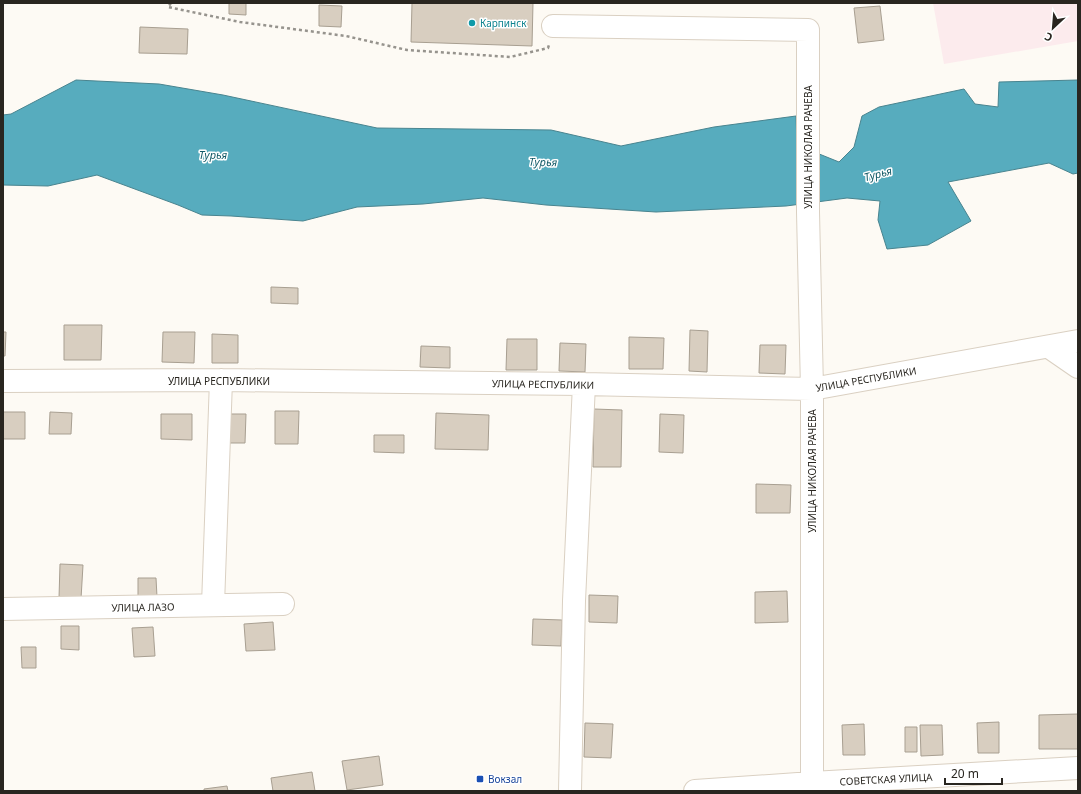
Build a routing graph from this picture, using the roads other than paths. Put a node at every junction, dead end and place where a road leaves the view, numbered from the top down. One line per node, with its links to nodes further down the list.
1 (553, 26): 8 (street, УЛИЦА НИКОЛАЯ РАЧЕВА)
2 (1078, 341): 3 (street, УЛИЦА РЕСПУБЛИКИ)
3 (1049, 347): 4 (street); 8 (street, УЛИЦА РЕСПУБЛИКИ)
4 (1078, 367)
5 (221, 380): 6 (street, УЛИЦА РЕСПУБЛИКИ); 7 (street, УЛИЦА РЕСПУБЛИКИ); 10 (street)
6 (3, 381)
7 (584, 384): 8 (street, УЛИЦА РЕСПУБЛИКИ); 14 (street)
8 (812, 389): 13 (street, УЛИЦА НИКОЛАЯ РАЧЕВА)
9 (283, 604): 10 (street, УЛИЦА ЛАЗО)
10 (214, 605): 11 (street, УЛИЦА ЛАЗО)
11 (3, 610)
12 (1078, 768): 13 (street, СОВЕТСКАЯ УЛИЦА)
13 (812, 787): 15 (street, СОВЕТСКАЯ УЛИЦА)
14 (570, 791)
15 (695, 791)

